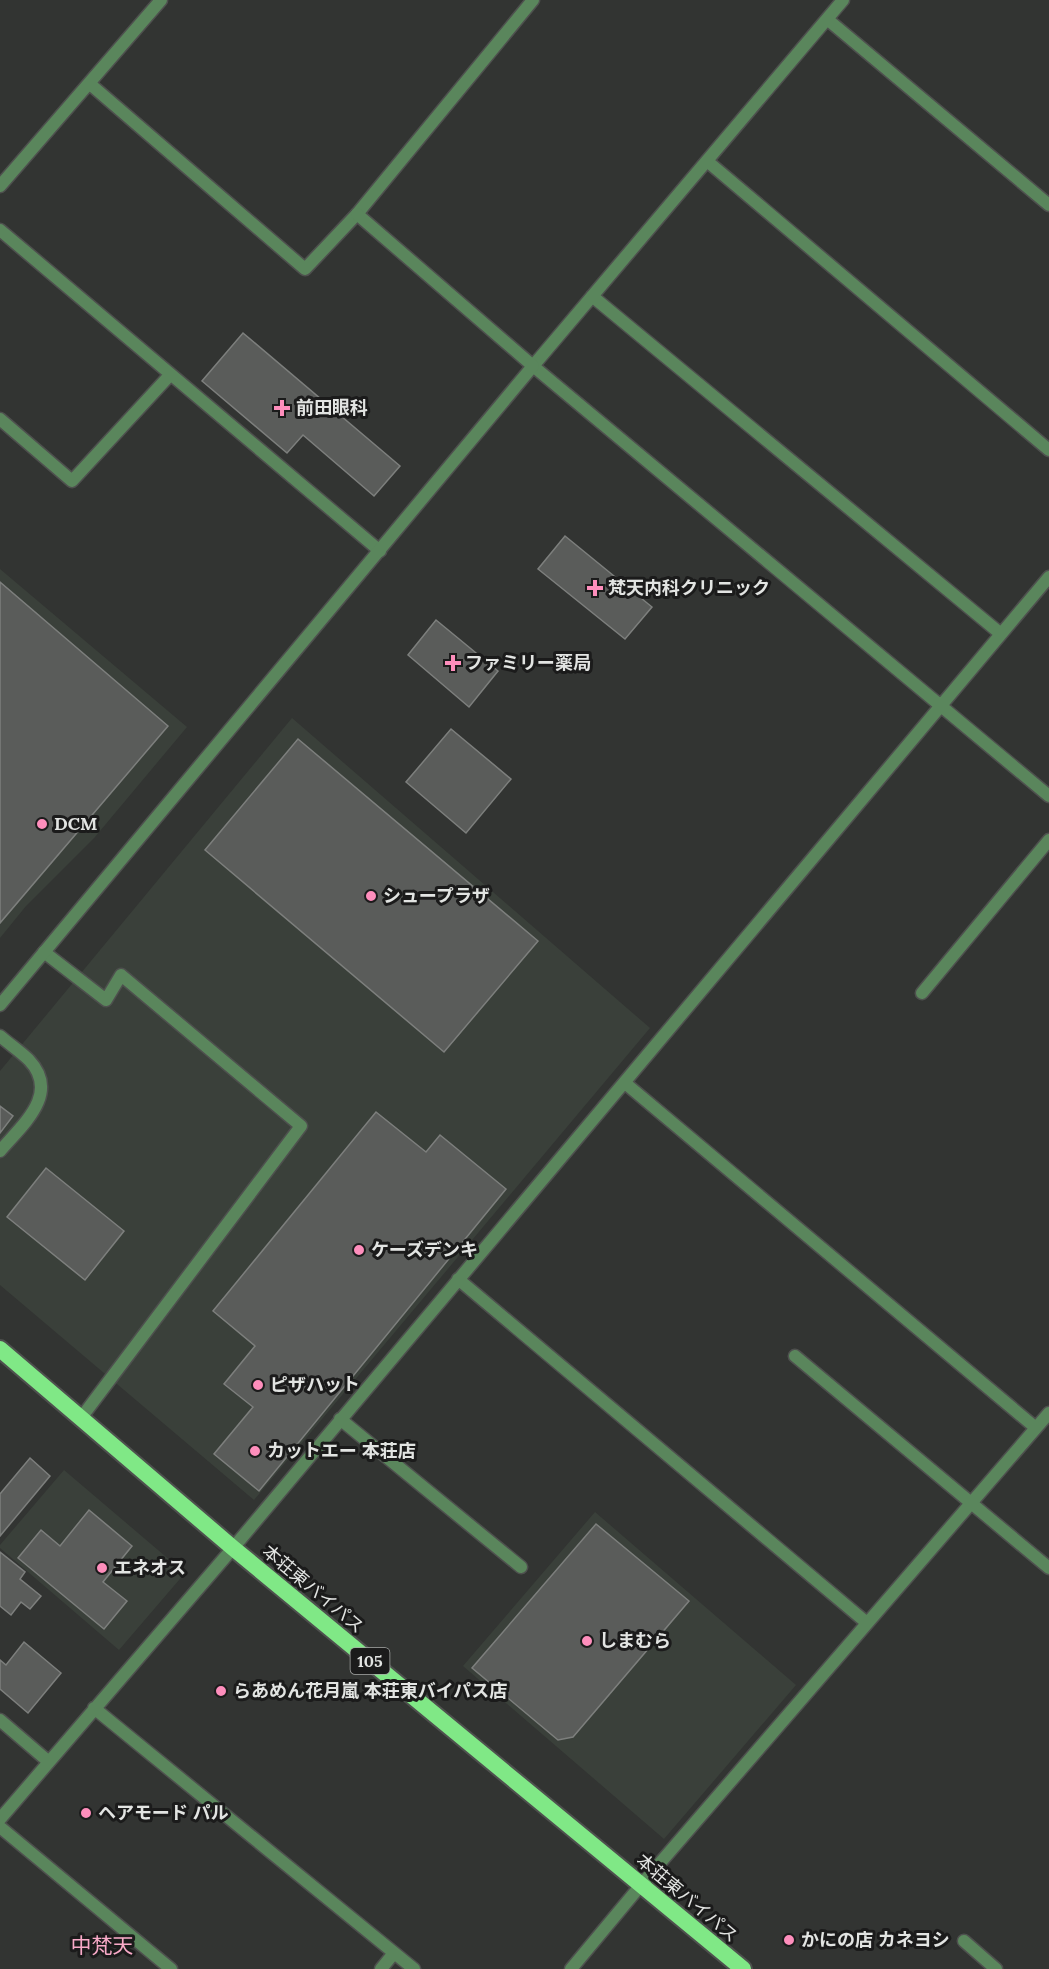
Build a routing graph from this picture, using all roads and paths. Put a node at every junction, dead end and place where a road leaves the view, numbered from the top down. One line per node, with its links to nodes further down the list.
1 (161, 0): 5 (street)
2 (533, 0): 9 (street)
3 (843, 0): 4 (street)
4 (827, 19): 6 (street); 8 (street)
5 (90, 84): 7 (street); 9 (street)
6 (707, 161): 11 (street); 15 (street)
7 (0, 186)
8 (1049, 205)
9 (357, 214): 12 (street)
10 (0, 230): 13 (street)
11 (592, 296): 12 (street); 18 (street)
12 (533, 366): 16 (street); 19 (street)
13 (170, 375): 14 (street); 16 (street)
14 (0, 419)
15 (1049, 450)
16 (380, 551): 22 (street)
17 (1049, 577): 18 (street)
18 (1001, 634): 19 (street)
19 (940, 705): 20 (street); 26 (street)
20 (1049, 796)
21 (1049, 840): 23 (street)
22 (44, 952): 24 (street); 32 (street)
23 (922, 993)
24 (0, 1005)
25 (0, 1036): 27 (street)
26 (625, 1083): 28 (street); 34 (street)
27 (0, 1151)
28 (458, 1279): 33 (street); 39 (street)
29 (0, 1349): 32 (highway, 本荘東バイパス / 105)
30 (795, 1356): 35 (street)
31 (1049, 1413): 34 (street)
32 (81, 1418): 36 (highway, 本荘東バイパス / 105)
33 (340, 1419): 36 (street); 37 (street)
34 (1036, 1428): 35 (street)
35 (970, 1504): 38 (street); 39 (street)
36 (233, 1548): 40 (street); 45 (highway, 本荘東バイパス / 105)
37 (521, 1567)
38 (1049, 1568)
39 (867, 1623): 45 (street)
40 (94, 1708): 42 (street); 47 (street)
41 (0, 1720): 42 (street)
42 (49, 1762): 43 (street)
43 (0, 1819)
44 (0, 1827): 48 (street)
45 (641, 1885): 51 (street); 52 (highway, 本荘東バイパス / 105)
46 (964, 1941): 53 (street)
47 (394, 1953): 49 (street); 50 (street)
48 (171, 1969)
49 (381, 1969)
50 (414, 1969)
51 (571, 1969)
52 (743, 1969)
53 (996, 1969)

